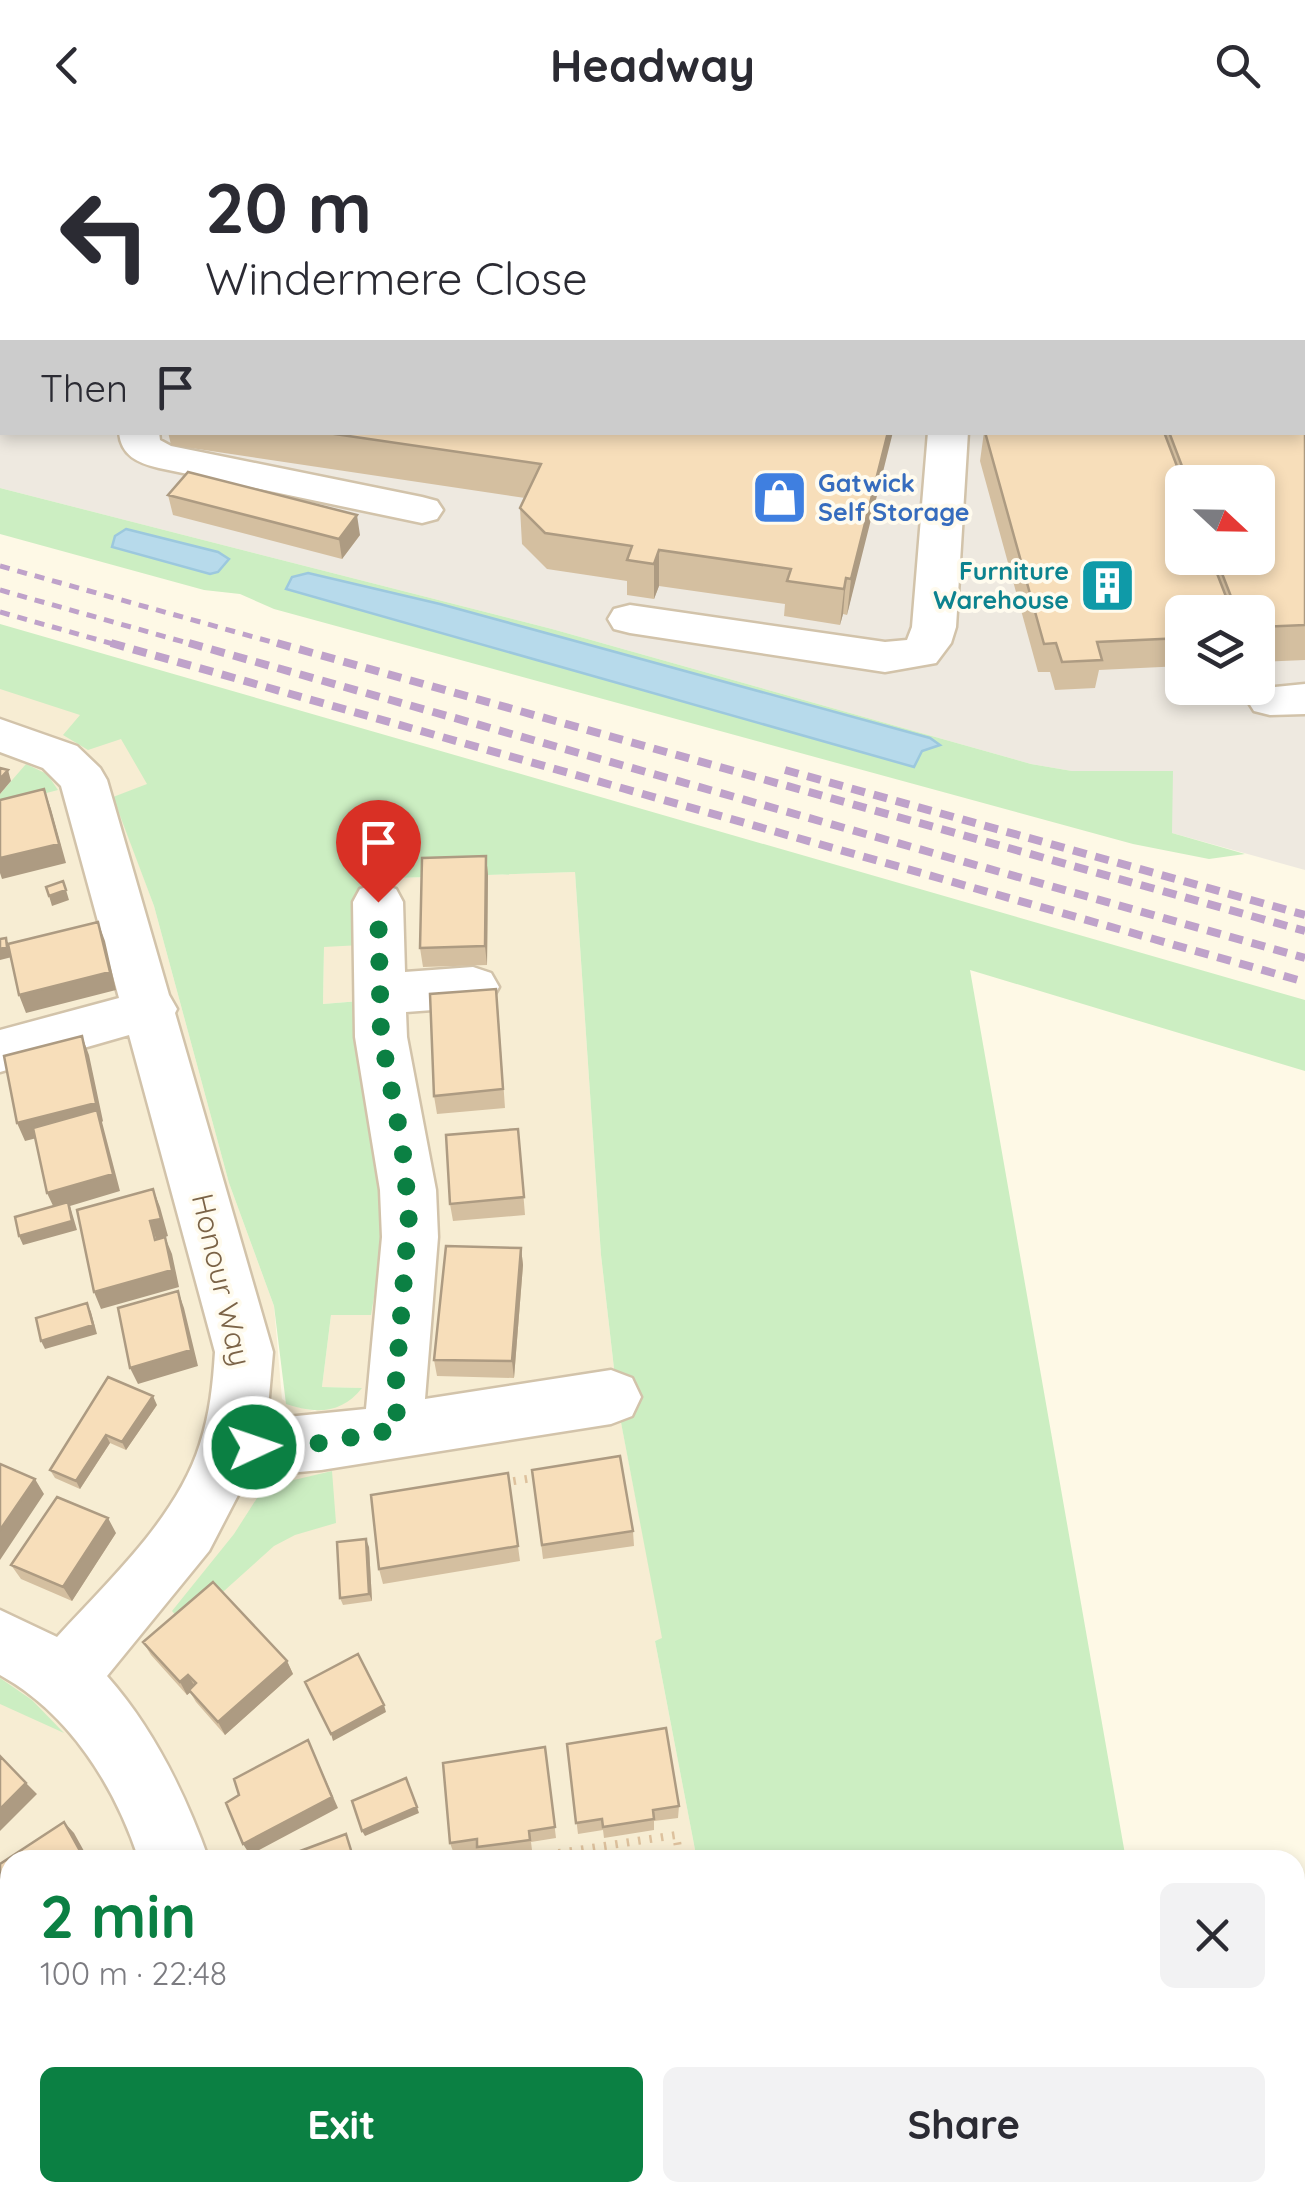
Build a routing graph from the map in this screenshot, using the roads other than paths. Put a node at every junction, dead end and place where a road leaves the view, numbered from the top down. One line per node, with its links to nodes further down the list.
1 (139, 435): 3 (street)
2 (948, 435): 4 (street)
3 (422, 510)
4 (630, 619)
5 (0, 735): 9 (street, Honour Way)
6 (378, 902): 8 (street)
7 (473, 987): 8 (street)
8 (378, 994): 12 (street)
9 (150, 1009): 10 (street); 13 (street, Honour Way)
10 (0, 1051)
11 (611, 1396): 12 (street)
12 (398, 1429): 13 (street)
13 (234, 1443): 15 (street, Honour Way)
14 (0, 1641): 15 (street)
15 (63, 1678): 16 (street)
16 (170, 1850)

